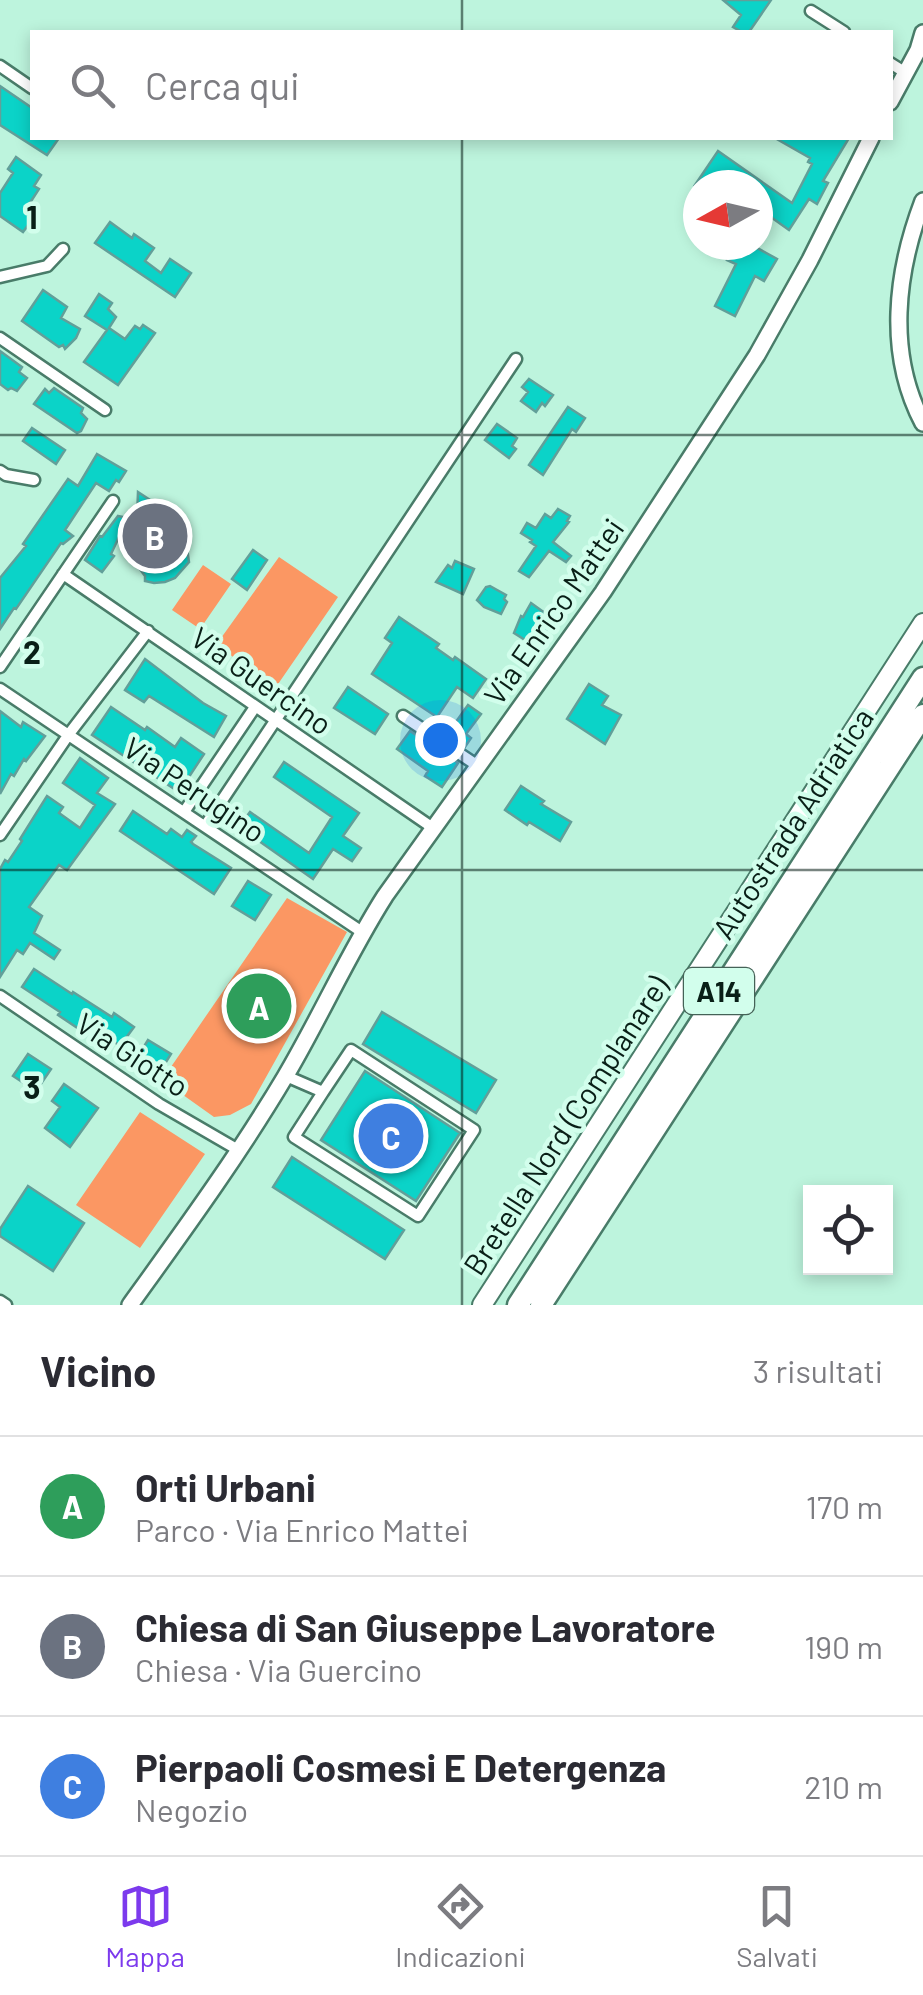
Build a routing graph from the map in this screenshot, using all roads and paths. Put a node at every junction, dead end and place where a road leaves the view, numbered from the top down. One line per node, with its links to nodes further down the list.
1 (811, 11): 2 (street)
2 (841, 30)
3 (923, 33): 7 (street)
4 (923, 59): 7 (street)
5 (893, 65): 7 (street)
6 (0, 66): 8 (street)
7 (906, 74): 9 (street)
8 (30, 87)
9 (893, 97)
10 (870, 140): 32 (street, Via Enrico Mattei)
11 (923, 200): 17 (street)
12 (63, 250): 13 (street)
13 (0, 277)
14 (0, 338): 16 (street)
15 (516, 359): 30 (street)
16 (105, 410)
17 (923, 423)
18 (0, 471): 19 (street)
19 (34, 480)
20 (113, 501): 21 (street)
21 (63, 574): 23 (street, Via Guercino); 24 (street)
22 (923, 623): 43 (main road, Bretella Nord (Complanare))
23 (148, 631): 27 (street, Via Guercino); 31 (street)
24 (0, 667)
25 (923, 678): 44 (highway, Autostrada Adriatica / A14)
26 (0, 689): 31 (street, Via Perugino)
27 (255, 707): 30 (street, Via Guercino); 33 (street)
28 (923, 714): 45 (highway, Autostrada Adriatica / A14)
29 (403, 716): 32 (street)
30 (276, 721): 34 (street); 35 (street, Via Guercino)
31 (69, 734): 33 (street, Via Perugino); 36 (street)
32 (478, 766): 35 (street, Via Enrico Mattei)
33 (184, 812): 34 (street, Via Perugino)
34 (205, 826): 37 (street, Via Perugino)
35 (433, 828): 37 (street, Via Enrico Mattei)
36 (0, 835)
37 (362, 932): 39 (street, Via Enrico Mattei)
38 (0, 996): 41 (street, Via Giotto)
39 (286, 1076): 40 (street); 41 (street, Via Enrico Mattei)
40 (323, 1092): 40 (street)
41 (240, 1151): 42 (street, Via Enrico Mattei)
42 (130, 1305)
43 (482, 1305)
44 (518, 1305)
45 (541, 1305)

